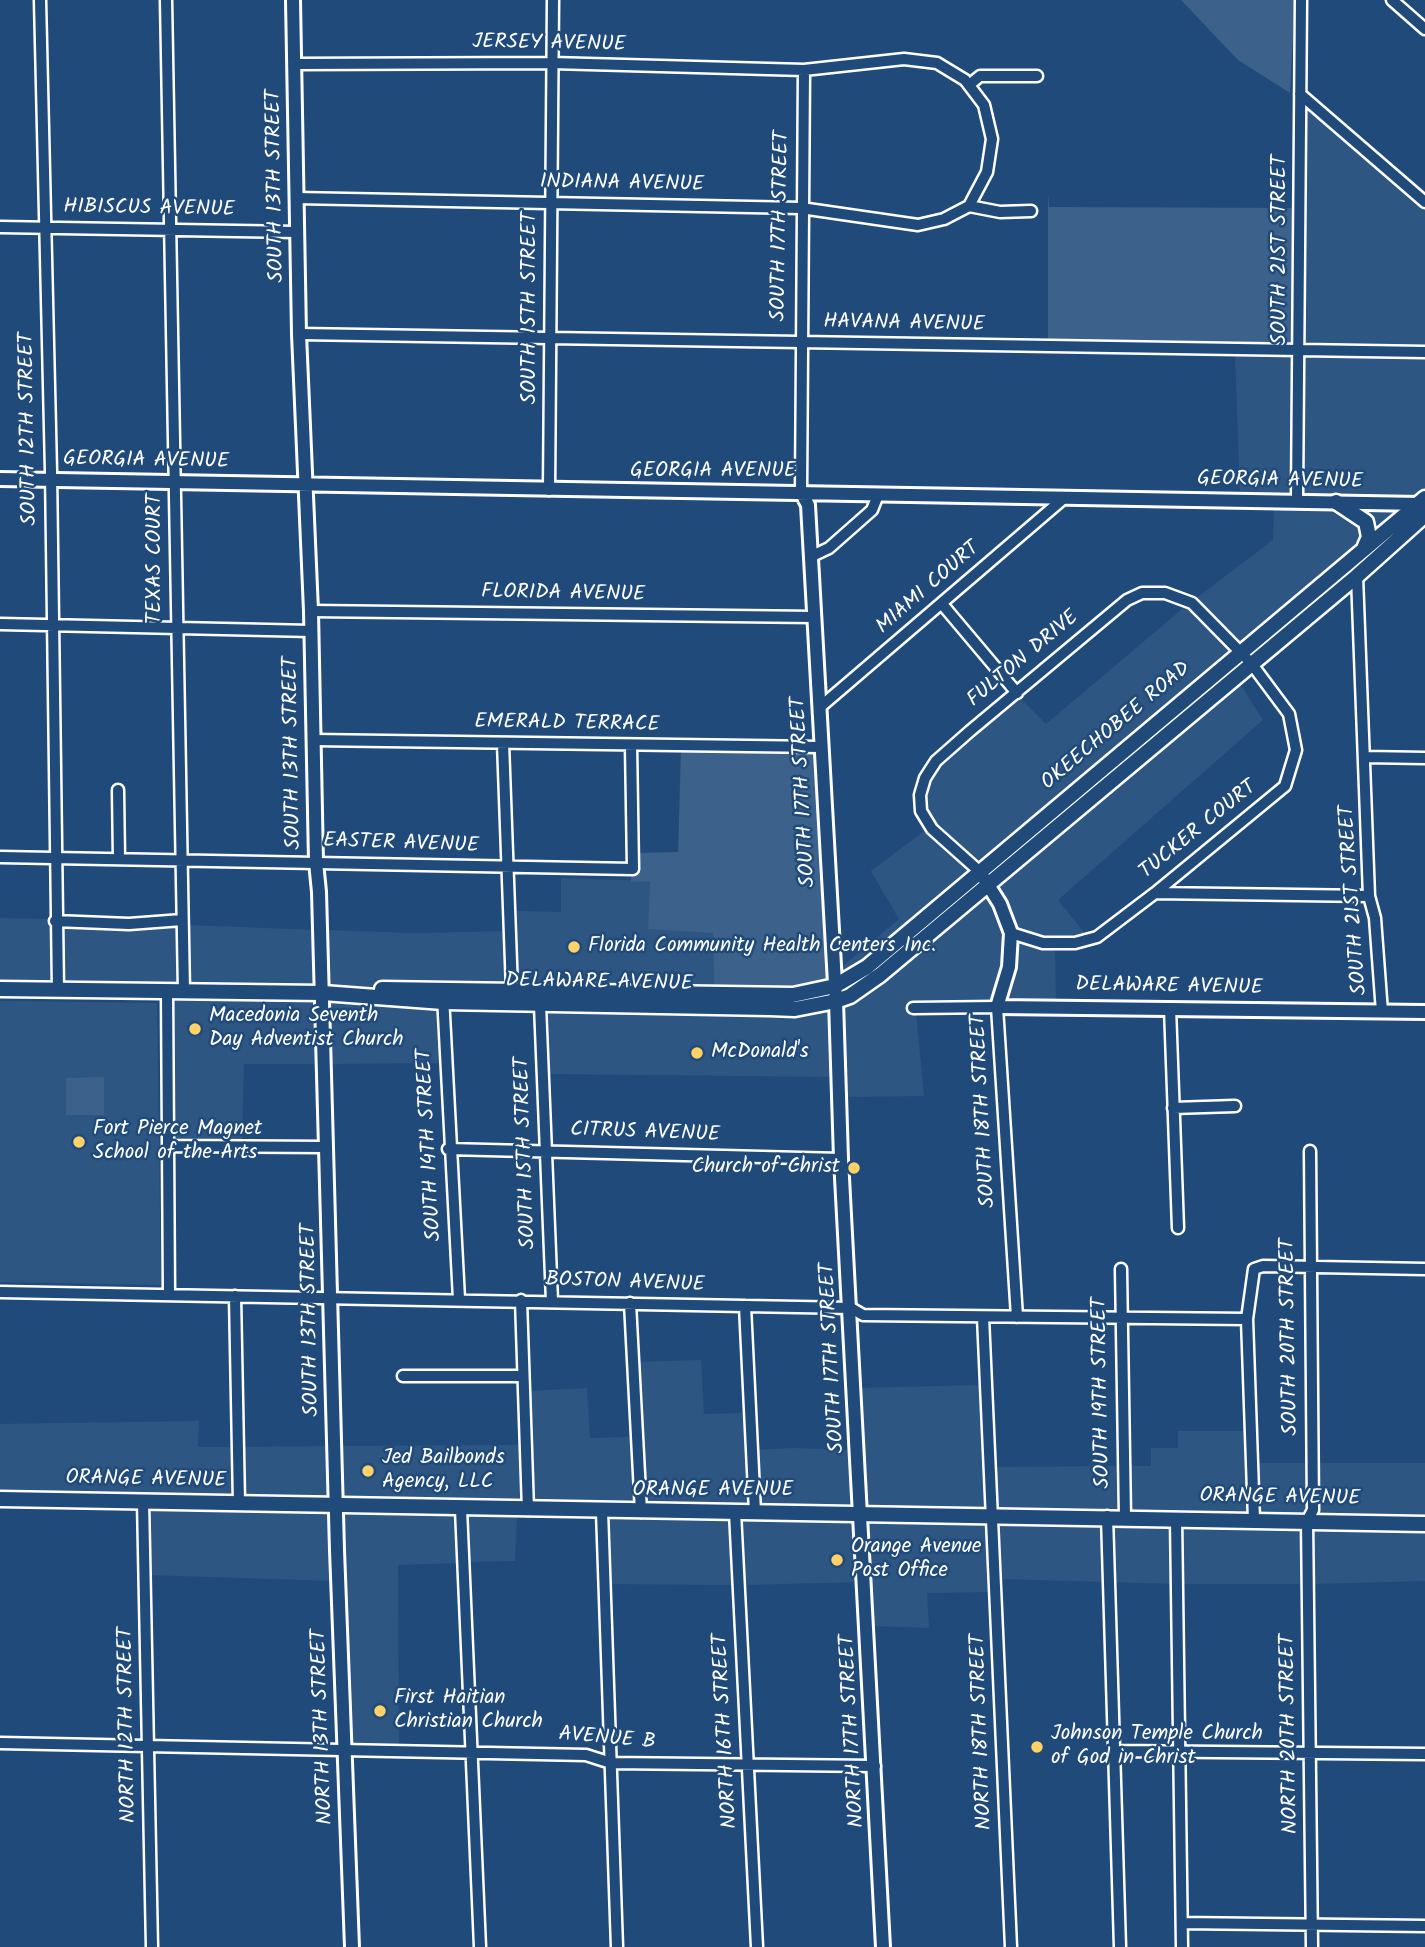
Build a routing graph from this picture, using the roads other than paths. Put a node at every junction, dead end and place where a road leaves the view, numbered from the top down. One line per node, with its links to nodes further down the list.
1 (40, 0): 21 (street, SOUTH 12TH STREET)
2 (166, 0): 22 (street, TEXAS COURT)
3 (293, 0): 9 (street, SOUTH 13TH STREET)
4 (553, 0): 8 (street, SOUTH 15TH STREET)
5 (1301, 0): 13 (street, SOUTH 21ST STREET)
6 (1392, 0): 7 (street)
7 (1425, 29)
8 (552, 63): 9 (street, JERSEY AVENUE); 10 (street, JERSEY AVENUE); 16 (street, SOUTH 15TH STREET)
9 (294, 64): 14 (street, SOUTH 13TH STREET)
10 (804, 70): 12 (street); 18 (street, SOUTH 17TH STREET)
11 (1037, 76): 12 (street)
12 (969, 85): 17 (street)
13 (1300, 94): 15 (street); 27 (street, SOUTH 21ST STREET)
14 (296, 198): 16 (street, INDIANA AVENUE); 23 (street, SOUTH 13TH STREET)
15 (1425, 202)
16 (551, 203): 18 (street, INDIANA AVENUE); 25 (street, SOUTH 15TH STREET)
17 (969, 206): 18 (street, INDIANA AVENUE); 19 (street)
18 (801, 208): 26 (street, SOUTH 17TH STREET)
19 (1031, 211)
20 (0, 227): 21 (street, HIBISCUS AVENUE)
21 (44, 228): 22 (street, HIBISCUS AVENUE); 30 (street, SOUTH 12TH STREET)
22 (170, 230): 23 (street, HIBISCUS AVENUE); 31 (street, TEXAS COURT)
23 (296, 232): 24 (street, SOUTH 13TH STREET)
24 (299, 334): 25 (street, HAVANA AVENUE); 32 (street, SOUTH 13TH STREET)
25 (550, 339): 26 (street, HAVANA AVENUE); 33 (street, SOUTH 15TH STREET)
26 (801, 343): 27 (street, HAVANA AVENUE); 34 (street, SOUTH 17TH STREET)
27 (1300, 349): 28 (street, HAVANA AVENUE); 37 (street, SOUTH 21ST STREET)
28 (1425, 352)
29 (0, 479): 30 (street, GEORGIA AVENUE)
30 (51, 480): 31 (street, GEORGIA AVENUE); 47 (street, SOUTH 12TH STREET)
31 (176, 482): 32 (street, GEORGIA AVENUE); 48 (street, TEXAS COURT)
32 (306, 486): 33 (street, GEORGIA AVENUE); 44 (street, SOUTH 13TH STREET)
33 (549, 490): 34 (street, GEORGIA AVENUE)
34 (801, 492): 35 (street, GEORGIA AVENUE); 41 (street, SOUTH 17TH STREET)
35 (878, 495): 36 (street, GEORGIA AVENUE); 41 (street)
36 (1063, 499): 37 (street, GEORGIA AVENUE); 43 (street, MIAMI COURT)
37 (1297, 500): 38 (street, GEORGIA AVENUE)
38 (1336, 502): 39 (street, GEORGIA AVENUE); 40 (main road)
39 (1423, 505): 40 (main road, OKEECHOBEE ROAD); 42 (main road, OKEECHOBEE ROAD)
40 (1365, 546): 50 (main road, OKEECHOBEE ROAD)
41 (810, 557): 45 (street, SOUTH 17TH STREET)
42 (1357, 576): 51 (main road, OKEECHOBEE ROAD); 58 (street, SOUTH 21ST STREET)
43 (942, 604): 52 (street); 53 (street, MIAMI COURT)
44 (311, 611): 45 (street, FLORIDA AVENUE); 49 (street, SOUTH 13TH STREET)
45 (814, 617): 53 (street, SOUTH 17TH STREET)
46 (0, 624): 47 (street)
47 (51, 625): 48 (street); 62 (street, SOUTH 12TH STREET)
48 (176, 628): 49 (street); 64 (street, TEXAS COURT)
49 (312, 631): 54 (street, SOUTH 13TH STREET)
50 (1238, 653): 51 (street, FULTON DRIVE); 52 (street, FULTON DRIVE); 67 (main road, OKEECHOBEE ROAD)
51 (1251, 663): 67 (main road, OKEECHOBEE ROAD); 68 (street, TUCKER COURT)
52 (1017, 692): 67 (street, FULTON DRIVE)
53 (819, 708): 57 (street, SOUTH 17TH STREET)
54 (313, 740): 55 (street, EMERALD TERRACE); 65 (street, SOUTH 13TH STREET)
55 (503, 743): 56 (street, EMERALD TERRACE); 66 (street)
56 (631, 745): 57 (street, EMERALD TERRACE); 66 (street, EASTER AVENUE)
57 (821, 747): 73 (street, SOUTH 17TH STREET)
58 (1365, 757): 59 (street); 69 (street, SOUTH 21ST STREET)
59 (1425, 758)
60 (118, 790): 63 (street)
61 (0, 857): 62 (street, EASTER AVENUE)
62 (54, 858): 63 (street, EASTER AVENUE); 71 (street, SOUTH 12TH STREET)
63 (119, 859): 64 (street, EASTER AVENUE)
64 (181, 860): 65 (street, EASTER AVENUE); 70 (street, TEXAS COURT)
65 (316, 862): 66 (street, EASTER AVENUE); 79 (street, SOUTH 13TH STREET)
66 (509, 868): 76 (street)
67 (984, 877): 72 (street, SOUTH 18TH STREET); 73 (main road, OKEECHOBEE ROAD); 81 (main road, OKEECHOBEE ROAD)
68 (1156, 893): 69 (street); 72 (street, TUCKER COURT)
69 (1369, 896): 86 (street, SOUTH 21ST STREET)
70 (182, 920): 71 (street); 78 (street, TEXAS COURT)
71 (55, 921): 75 (street, SOUTH 12TH STREET)
72 (1011, 933): 84 (street, SOUTH 18TH STREET)
73 (835, 986): 76 (main road, DELAWARE AVENUE); 81 (street, SOUTH 17TH STREET)
74 (0, 989): 75 (main road, DELAWARE AVENUE)
75 (58, 990): 77 (main road, DELAWARE AVENUE)
76 (512, 990): 80 (main road, DELAWARE AVENUE)
77 (167, 991): 78 (main road, DELAWARE AVENUE); 90 (street)
78 (184, 991): 79 (main road, DELAWARE AVENUE)
79 (323, 993): 80 (main road, DELAWARE AVENUE); 91 (street, SOUTH 13TH STREET)
80 (443, 995): 82 (main road, DELAWARE AVENUE); 92 (street, SOUTH 14TH STREET)
81 (836, 1002): 82 (main road, DELAWARE AVENUE); 95 (street, SOUTH 17TH STREET)
82 (540, 1004): 93 (street, SOUTH 15TH STREET)
83 (913, 1007): 84 (street, DELAWARE AVENUE)
84 (997, 1007): 85 (street, DELAWARE AVENUE); 111 (street, SOUTH 18TH STREET)
85 (1170, 1008): 86 (street, DELAWARE AVENUE); 89 (street)
86 (1382, 1012): 87 (street, DELAWARE AVENUE)
87 (1425, 1012)
88 (1235, 1106): 89 (street)
89 (1173, 1108): 96 (street)
90 (168, 1146): 91 (street); 101 (street)
91 (327, 1147): 103 (street, SOUTH 13TH STREET)
92 (449, 1149): 93 (street, CITRUS AVENUE); 104 (street, SOUTH 14TH STREET)
93 (547, 1150): 95 (street, CITRUS AVENUE); 106 (street, SOUTH 15TH STREET)
94 (1310, 1151): 97 (street, SOUTH 20TH STREET)
95 (841, 1158): 109 (street, SOUTH 17TH STREET)
96 (1178, 1228)
97 (1309, 1267): 99 (street); 113 (street); 132 (street, SOUTH 20TH STREET)
98 (1121, 1269): 112 (street, SOUTH 19TH STREET)
99 (1425, 1269)
100 (0, 1292): 101 (street, BOSTON AVENUE)
101 (169, 1294): 102 (street, BOSTON AVENUE)
102 (234, 1296): 103 (street, BOSTON AVENUE); 118 (street)
103 (331, 1297): 104 (street, BOSTON AVENUE); 119 (street, SOUTH 13TH STREET)
104 (459, 1299): 105 (street, BOSTON AVENUE)
105 (521, 1300): 106 (street, BOSTON AVENUE); 115 (street)
106 (552, 1301): 107 (street, BOSTON AVENUE)
107 (630, 1303): 108 (street, BOSTON AVENUE); 123 (street)
108 (745, 1306): 109 (street, BOSTON AVENUE); 126 (street)
109 (851, 1308): 110 (street, BOSTON AVENUE); 125 (street, SOUTH 17TH STREET)
110 (983, 1317): 111 (street, BOSTON AVENUE); 127 (street)
111 (1017, 1317): 112 (street, BOSTON AVENUE)
112 (1121, 1318): 113 (street, BOSTON AVENUE); 129 (street, SOUTH 19TH STREET)
113 (1247, 1319): 131 (street)
114 (403, 1376): 115 (street)
115 (523, 1376): 121 (street)
116 (0, 1499): 117 (main road, ORANGE AVENUE)
117 (143, 1501): 118 (main road, ORANGE AVENUE); 135 (street, NORTH 12TH STREET)
118 (239, 1503): 119 (main road, ORANGE AVENUE)
119 (336, 1505): 120 (main road, ORANGE AVENUE); 137 (street, NORTH 13TH STREET)
120 (461, 1509): 121 (main road, ORANGE AVENUE); 140 (street)
121 (528, 1510): 122 (main road, ORANGE AVENUE)
122 (602, 1511): 123 (main road, ORANGE AVENUE); 142 (street)
123 (641, 1512): 124 (main road, ORANGE AVENUE)
124 (735, 1512): 126 (main road, ORANGE AVENUE); 143 (street, NORTH 16TH STREET)
125 (861, 1512): 126 (main road, ORANGE AVENUE); 127 (main road, ORANGE AVENUE); 144 (street, NORTH 17TH STREET)
126 (755, 1513)
127 (990, 1515): 128 (main road, ORANGE AVENUE); 154 (street, NORTH 18TH STREET)
128 (1107, 1516): 129 (main road, ORANGE AVENUE); 138 (street)
129 (1125, 1517): 130 (main road, ORANGE AVENUE)
130 (1176, 1518): 131 (main road, ORANGE AVENUE); 136 (street)
131 (1254, 1520): 132 (main road, ORANGE AVENUE)
132 (1307, 1521): 133 (main road, ORANGE AVENUE); 139 (street, NORTH 20TH STREET)
133 (1425, 1524)
134 (0, 1743): 135 (street, AVENUE B)
135 (149, 1747): 137 (street, AVENUE B); 148 (street, NORTH 12TH STREET)
136 (1181, 1750): 138 (street); 139 (street); 145 (street)
137 (344, 1751): 140 (street, AVENUE B); 149 (street, NORTH 13TH STREET)
138 (1114, 1751): 155 (street)
139 (1310, 1751): 141 (street); 146 (street, NORTH 20TH STREET)
140 (471, 1752): 142 (street, AVENUE B); 150 (street)
141 (1425, 1754)
142 (611, 1763): 143 (street, AVENUE B); 151 (street)
143 (748, 1766): 144 (street, AVENUE B); 152 (street, NORTH 16TH STREET)
144 (875, 1766): 153 (street, NORTH 17TH STREET)
145 (1182, 1923): 146 (street); 156 (street)
146 (1312, 1925): 147 (street); 157 (street, NORTH 20TH STREET)
147 (1425, 1926)
148 (152, 1947)
149 (352, 1947)
150 (480, 1947)
151 (617, 1947)
152 (757, 1947)
153 (883, 1947)
154 (1011, 1947)
155 (1120, 1947)
156 (1182, 1947)
157 (1312, 1947)

